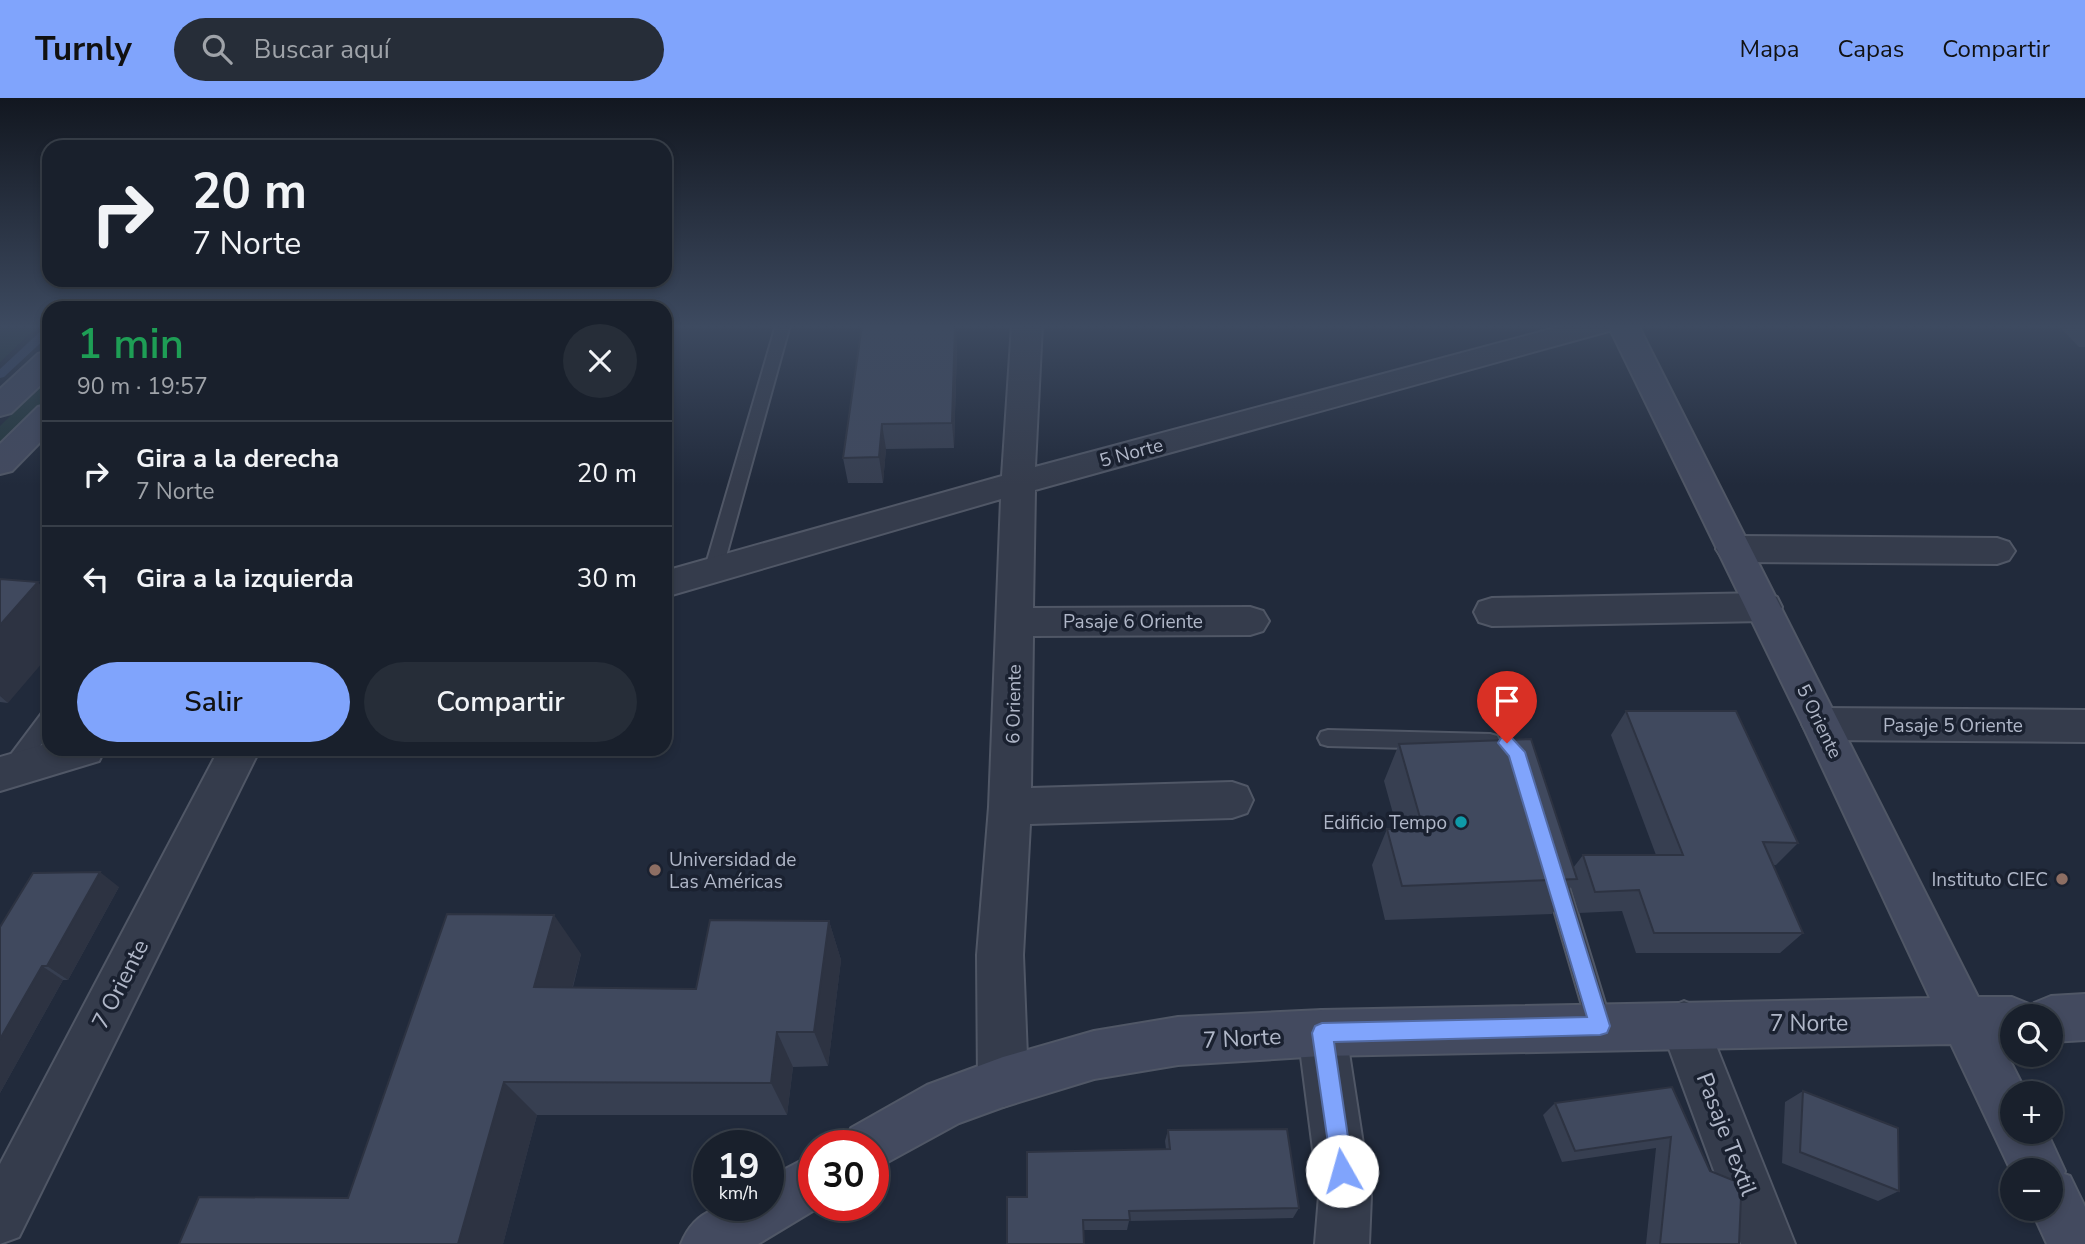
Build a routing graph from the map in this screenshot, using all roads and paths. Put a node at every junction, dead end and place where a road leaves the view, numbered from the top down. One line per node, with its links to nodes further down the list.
1 (29, 378): 6 (main road)
2 (768, 378): 12 (lane)
3 (1024, 378): 9 (street, 6 Oriente)
4 (1402, 378): 9 (street, 5 Norte)
5 (1650, 378): 10 (main road, 5 Oriente)
6 (0, 406)
7 (42, 421): 8 (main road)
8 (0, 463)
9 (1018, 483): 12 (street, 5 Norte); 17 (street, 6 Oriente)
10 (1734, 549): 11 (street); 14 (main road, 5 Oriente)
11 (1997, 551)
12 (713, 571): 13 (street, 5 Norte)
13 (672, 582)
14 (1763, 607): 15 (street); 18 (main road, 5 Oriente)
15 (1492, 612)
16 (1250, 621): 17 (street, Pasaje 6 Oriente)
17 (1015, 622): 27 (street, 6 Oriente)
18 (1822, 724): 19 (street, Pasaje 5 Oriente); 32 (main road, 5 Oriente)
19 (2085, 726)
20 (42, 727): 25 (lane)
21 (1328, 738): 22 (lane)
22 (1512, 748)
23 (61, 756): 25 (street)
24 (236, 756): 40 (street, 7 Oriente)
25 (5, 772)
26 (1232, 800): 27 (street)
27 (1010, 807): 36 (street, 6 Oriente)
28 (1549, 857): 34 (lane)
29 (2085, 1017): 30 (main road)
30 (2063, 1018)
31 (2000, 1021): 32 (main road, 7 Norte)
32 (1965, 1023): 33 (main road, 7 Norte); 37 (main road, 5 Oriente)
33 (1684, 1024): 34 (main road, 7 Norte); 44 (street, Pasaje Textil)
34 (1600, 1026): 35 (main road, 7 Norte)
35 (1322, 1033): 36 (main road, 7 Norte); 43 (street)
36 (1003, 1082): 38 (main road, 7 Norte)
37 (2000, 1094)
38 (889, 1135)
39 (798, 1190): 42 (main road)
40 (0, 1218)
41 (2063, 1220): 45 (main road)
42 (708, 1244)
43 (1342, 1244)
44 (1768, 1244)
45 (2075, 1244)

